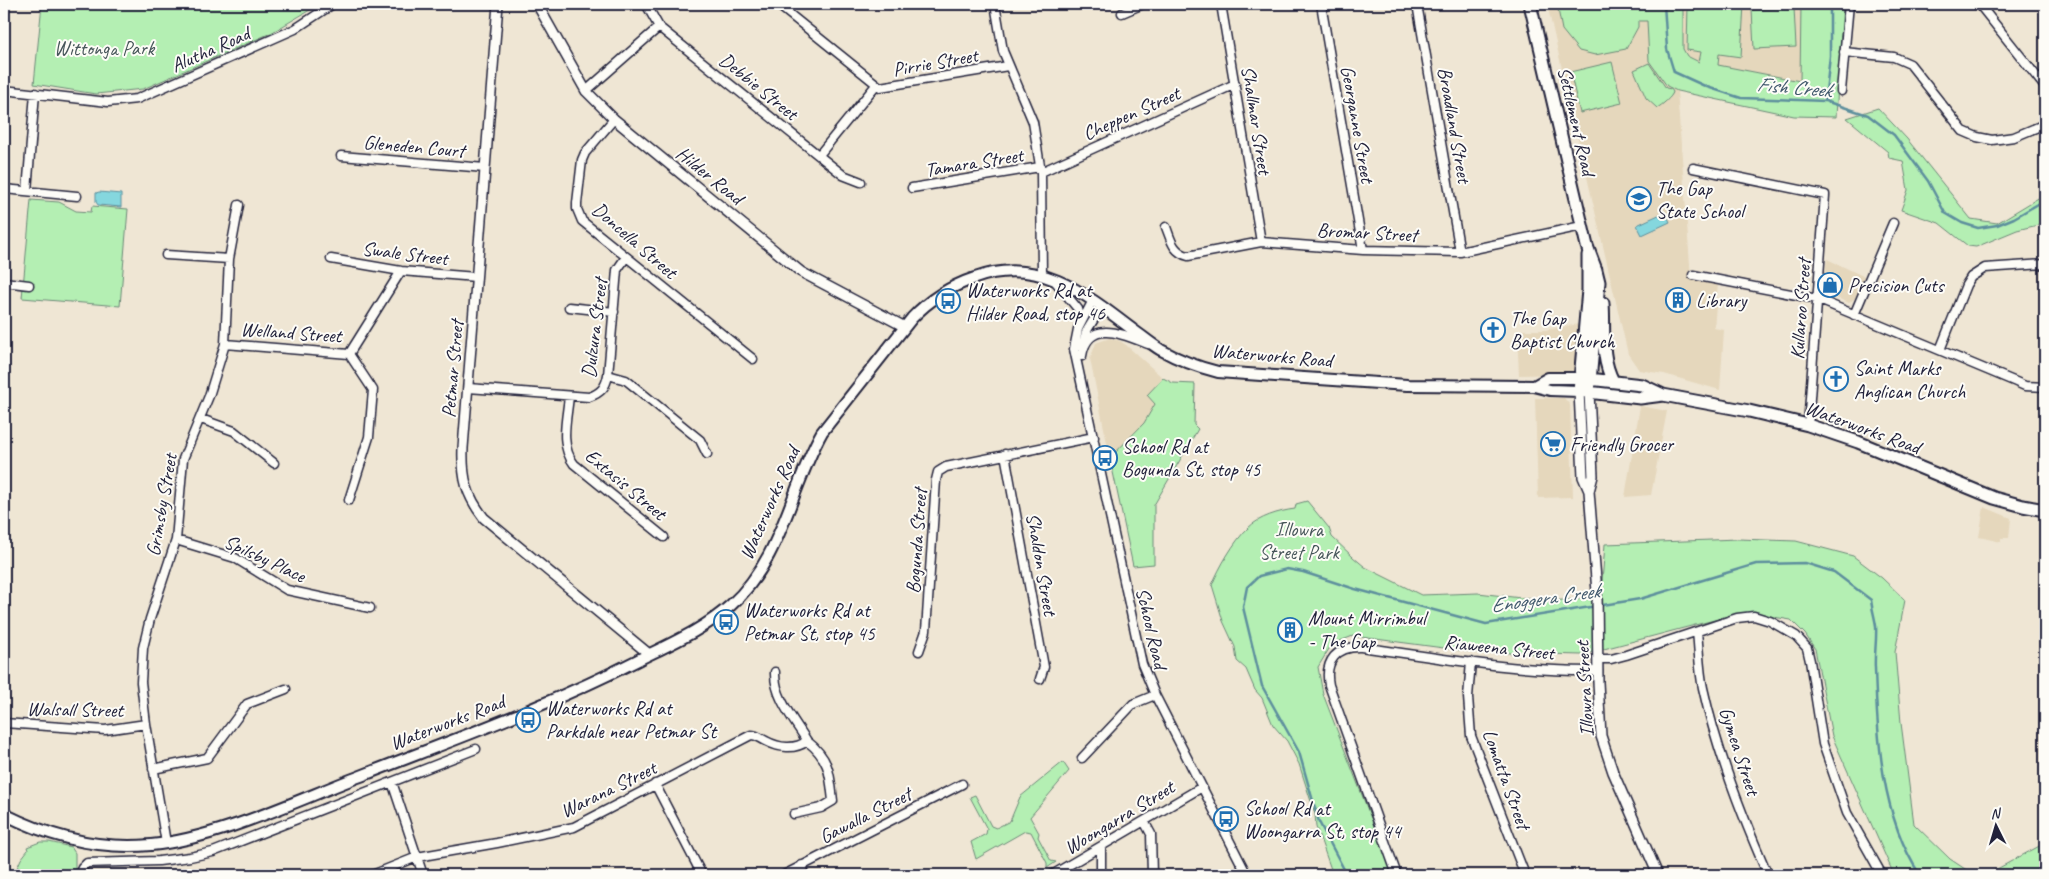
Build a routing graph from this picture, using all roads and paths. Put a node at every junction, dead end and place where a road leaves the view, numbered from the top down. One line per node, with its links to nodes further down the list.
1 (333, 4): 24 (street, Alutha Road)
2 (498, 4): 29 (street, Petmar Street)
3 (537, 4): 22 (street, Hilder Road)
4 (646, 4): 15 (street, Debbie Street)
5 (777, 4): 18 (street, Pirrie Street)
6 (995, 4): 17 (street)
7 (1143, 4): 14 (street)
8 (1221, 4): 19 (street, Shallmar Street)
9 (1321, 4): 43 (street, Georganne Street)
10 (1417, 4): 44 (street, Broadland Street)
11 (1530, 4): 39 (main road, Settlement Road)
12 (1848, 4): 16 (street)
13 (1979, 4): 20 (street)
14 (1122, 13)
15 (659, 27): 22 (street); 27 (street, Debbie Street)
16 (1844, 52): 23 (street); 26 (street)
17 (1008, 66): 18 (street, Pirrie Street); 31 (street)
18 (876, 84): 27 (street)
19 (1235, 84): 31 (street, Cheppen Street); 41 (street, Shallmar Street)
20 (2045, 87)
21 (4, 90): 24 (street, Alutha Road)
22 (586, 91): 25 (street, Hilder Road)
23 (1841, 91)
24 (35, 93): 35 (street)
25 (614, 119): 46 (street, Doncella Street); 64 (street, Hilder Road)
26 (2045, 124)
27 (819, 155): 32 (street, Debbie Street)
28 (341, 156): 29 (street, Gleneden Court)
29 (485, 168): 53 (street, Petmar Street)
30 (1692, 168): 58 (street, Kullaroo Street)
31 (1041, 170): 33 (street, Tamara Street); 51 (street)
32 (861, 182)
33 (912, 188)
34 (4, 189): 35 (street)
35 (27, 191): 36 (street)
36 (77, 196)
37 (240, 205): 47 (street, Grimsby Street)
38 (1893, 222): 62 (street)
39 (1582, 226): 42 (main road, Settlement Road); 44 (street, Bromar Street)
40 (1166, 227): 41 (street, Bromar Street)
41 (1261, 242): 43 (street, Bromar Street)
42 (1587, 246): 54 (main road, Settlement Road); 73 (main road, Settlement Road)
43 (1363, 250): 44 (street, Bromar Street)
44 (1460, 252)
45 (166, 255): 47 (street)
46 (626, 257): 61 (street, Dulzura Street); 70 (street, Doncella Street)
47 (229, 259): 65 (street, Grimsby Street)
48 (331, 260): 50 (street, Swale Street)
49 (2045, 264): 67 (street)
50 (401, 271): 53 (street, Swale Street); 68 (street, Welland Street)
51 (1042, 275): 55 (main road, Waterworks Road); 64 (main road, Waterworks Road)
52 (1693, 275): 58 (street)
53 (476, 277): 77 (street, Petmar Street)
54 (1598, 277): 73 (main road, Settlement Road); 74 (main road)
55 (1053, 278): 59 (main road, Waterworks Road); 63 (street)
56 (4, 282): 57 (street)
57 (29, 285)
58 (1817, 299): 62 (street); 82 (street, Kullaroo Street)
59 (1097, 303): 63 (street, School Road); 66 (main road, Waterworks Road); 69 (street, School Road)
60 (568, 307): 61 (street)
61 (614, 312): 72 (street, Dulzura Street)
62 (1854, 315): 67 (street)
63 (1081, 320): 71 (street, School Road)
64 (905, 327): 94 (main road, Waterworks Road)
65 (225, 344): 68 (street, Welland Street); 81 (street, Grimsby Street)
66 (1160, 349): 69 (street); 75 (main road, Waterworks Road)
67 (1940, 350): 76 (street)
68 (349, 354): 87 (street)
69 (1082, 356): 71 (street, School Road)
70 (753, 359)
71 (1080, 370): 83 (street, School Road)
72 (608, 375): 80 (street, Dulzura Street); 84 (street)
73 (1585, 379): 74 (main road, Waterworks Road); 75 (main road, Waterworks Road); 78 (main road, Settlement Road)
74 (1613, 380): 79 (main road, Waterworks Road)
75 (1534, 386): 78 (main road, Waterworks Road)
76 (2045, 387)
77 (468, 388): 80 (street, Dulzura Street); 94 (street, Petmar Street)
78 (1584, 392): 79 (main road, Waterworks Road); 95 (street, Illowra Street)
79 (1664, 395): 82 (main road, Waterworks Road)
80 (569, 396): 89 (street, Extasis Street)
81 (201, 419): 86 (street); 90 (street, Grimsby Street)
82 (1808, 425): 88 (main road, Waterworks Road)
83 (1094, 437): 85 (street, Bogunda Street); 101 (street, School Road)
84 (707, 454)
85 (1006, 454): 93 (street, Bogunda Street); 99 (street, Shaldon Street)
86 (274, 463)
87 (349, 500)
88 (2045, 510)
89 (664, 537)
90 (176, 540): 91 (street, Spilsby Place); 103 (street, Grimsby Street)
91 (370, 608)
92 (1697, 632): 95 (street); 136 (street, Gymea Street); 137 (street)
93 (919, 651)
94 (649, 654): 112 (main road, Waterworks Road)
95 (1598, 659): 97 (street, Illowra Street)
96 (1471, 662): 97 (street, Riaweena Street); 133 (street, Riaweena Street); 134 (street, Lomatta Street)
97 (1598, 671): 135 (street, Illowra Street)
98 (775, 672): 104 (street)
99 (1040, 679)
100 (286, 689): 107 (street)
101 (1155, 695): 106 (street); 111 (street, School Road)
102 (4, 723): 103 (street, Walsall Street)
103 (146, 724): 107 (street, Grimsby Street)
104 (807, 741): 109 (street, Warana Street); 115 (street)
105 (476, 749): 108 (street)
106 (1082, 758)
107 (153, 769): 119 (street, Grimsby Street)
108 (392, 782): 117 (street); 121 (street)
109 (654, 784): 121 (street, Warana Street); 126 (street)
110 (962, 784): 122 (street, Gawalla Street)
111 (1202, 787): 116 (street, Woongarra Street); 132 (street, School Road)
112 (281, 807): 113 (main road, Waterworks Road); 117 (street)
113 (268, 812): 118 (street); 119 (main road, Waterworks Road)
114 (4, 814): 119 (main road, Waterworks Road)
115 (794, 814)
116 (1144, 821): 120 (street, Woongarra Street); 131 (street)
117 (288, 822): 118 (street)
118 (275, 827): 123 (street)
119 (166, 843)
120 (1101, 847): 129 (street, Woongarra Street); 130 (street)
121 (417, 857): 124 (street, Warana Street); 125 (street)
122 (802, 866): 127 (street, Gawalla Street); 128 (street)
123 (79, 875)
124 (372, 875)
125 (423, 875)
126 (702, 875)
127 (784, 875)
128 (806, 875)
129 (1052, 875)
130 (1101, 875)
131 (1152, 875)
132 (1247, 875)
133 (1397, 875)
134 (1526, 875)
135 (1658, 875)
136 (1768, 875)
137 (1882, 875)

